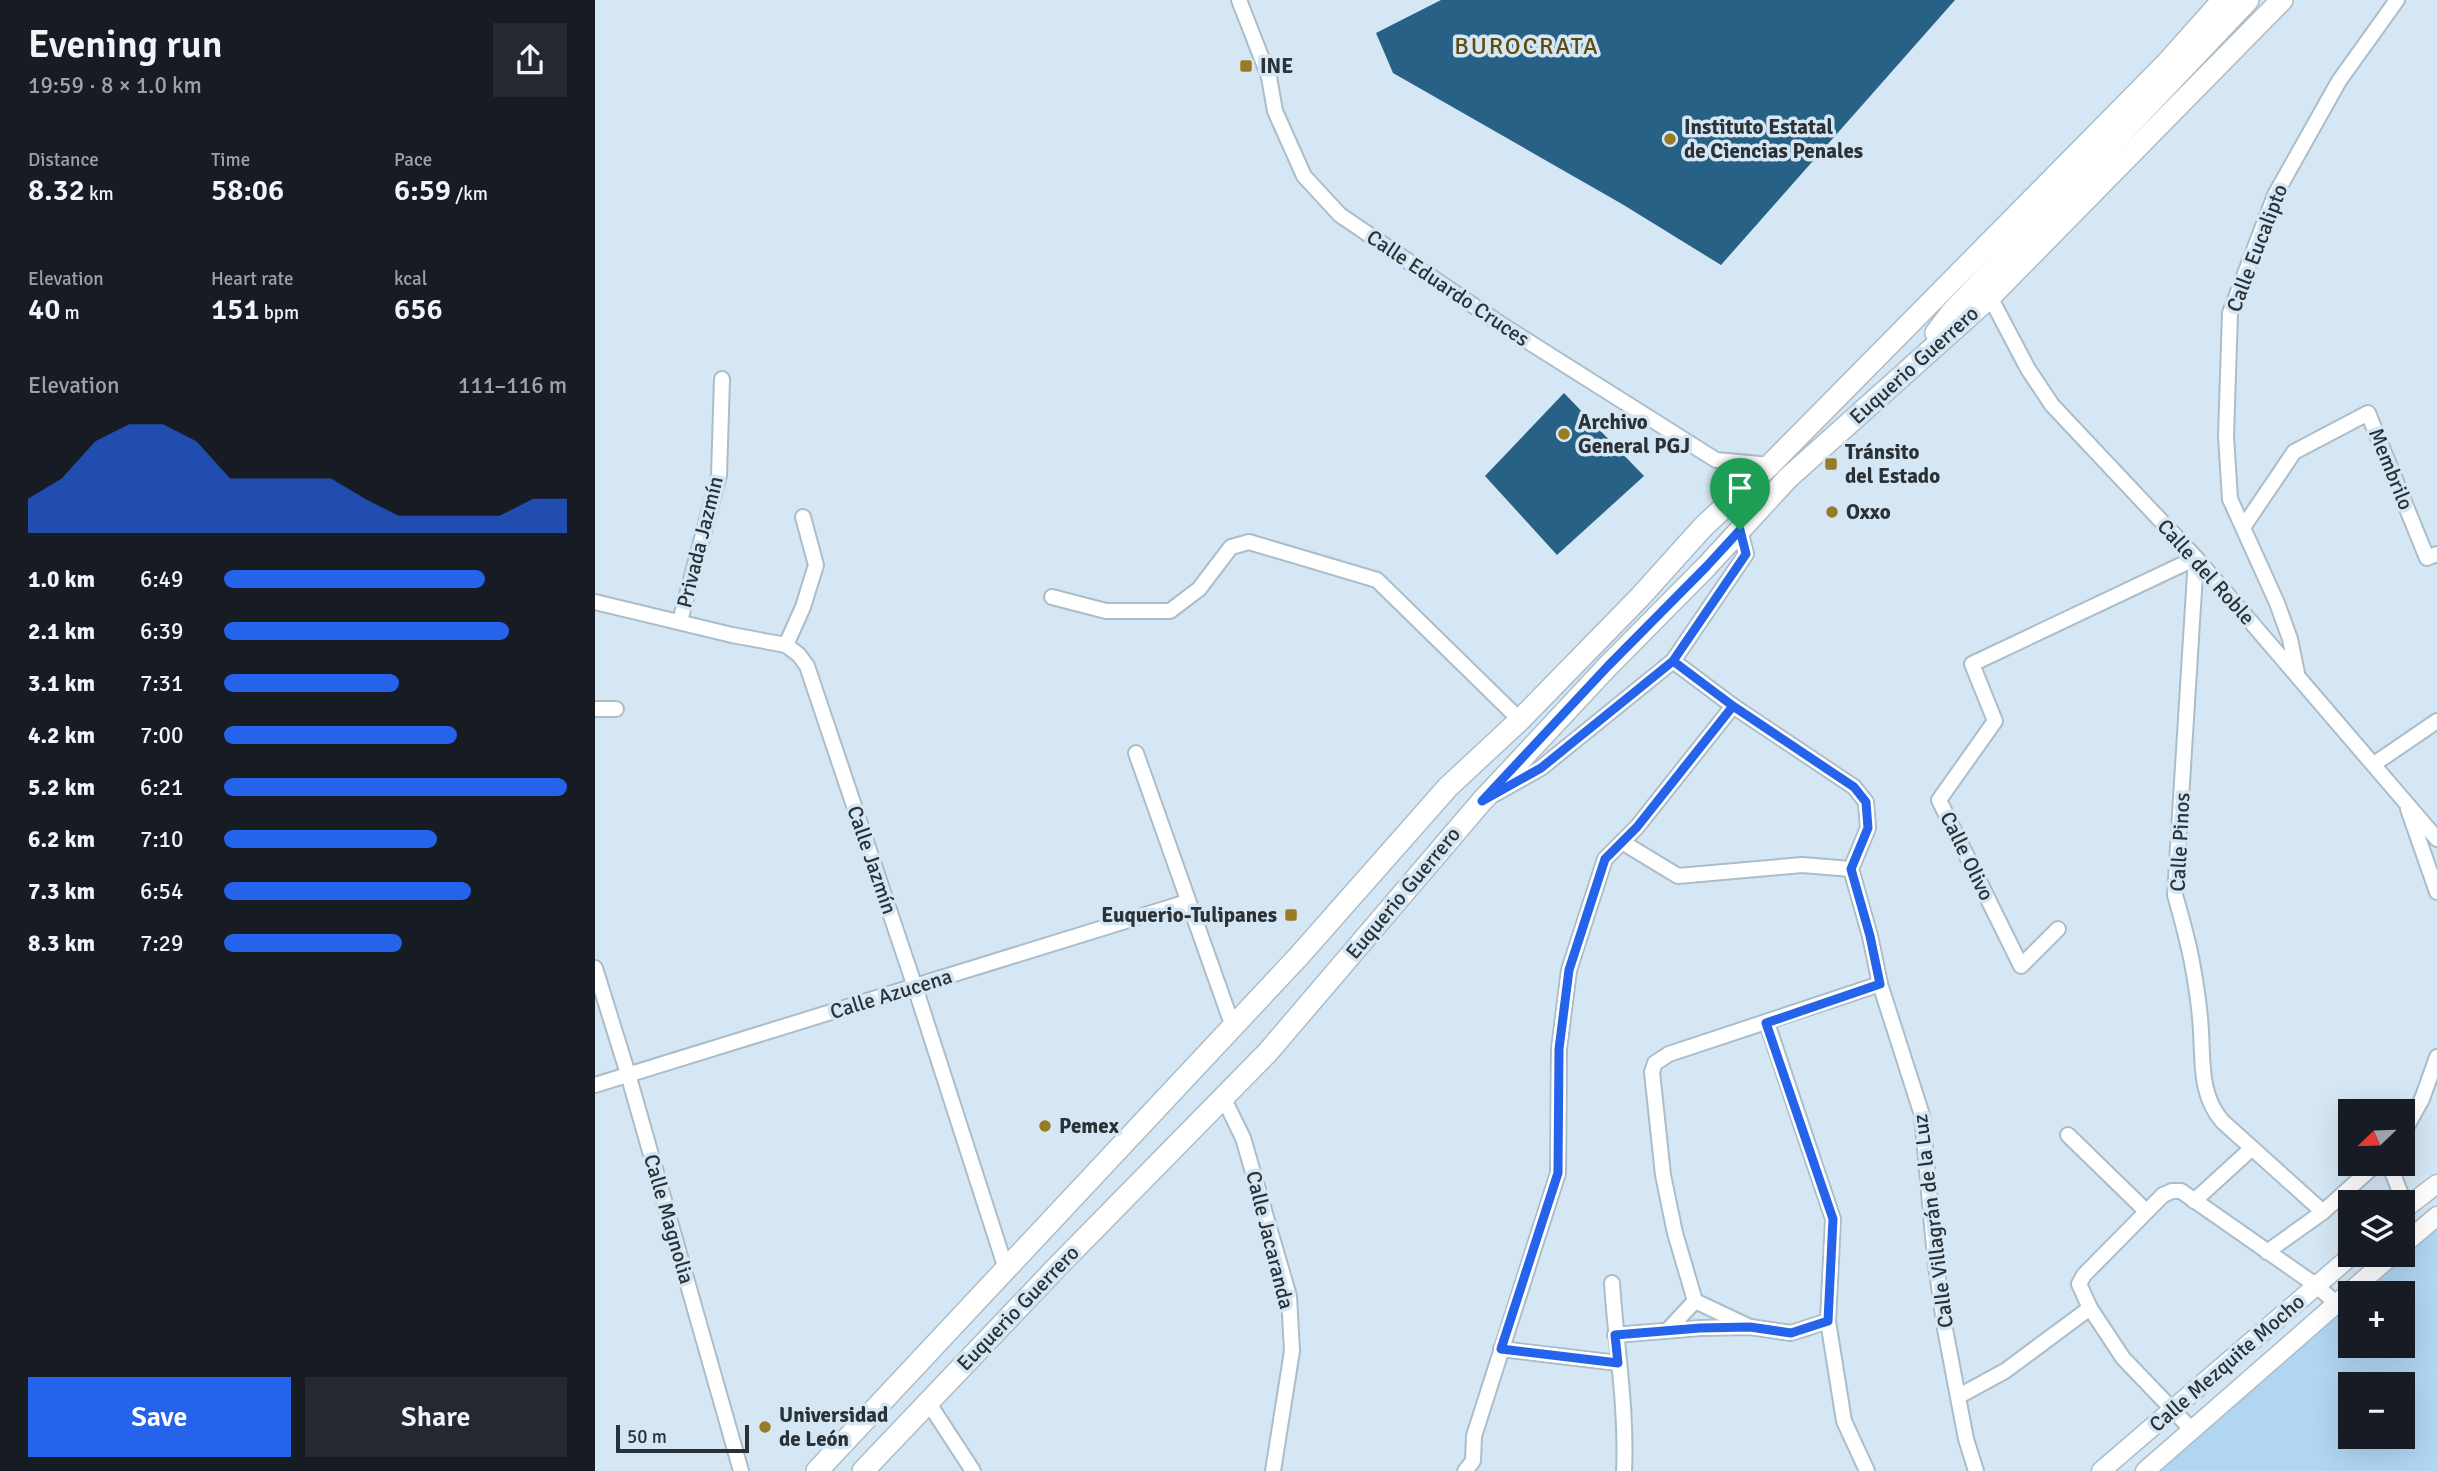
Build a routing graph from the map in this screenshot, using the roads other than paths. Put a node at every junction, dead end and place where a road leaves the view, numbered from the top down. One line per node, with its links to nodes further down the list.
1 (1238, 0): 10 (street, Calle Eduardo Cruces)
2 (2223, 0): 6 (main road, Euquerio Guerrero)
3 (2248, 0): 6 (main road)
4 (2282, 0): 7 (main road, Euquerio Guerrero)
5 (2397, 0): 12 (street, Calle Eucalipto)
6 (2167, 73): 8 (main road); 10 (main road, Euquerio Guerrero)
7 (1990, 297): 8 (main road, Euquerio Guerrero); 15 (street, Calle del Roble)
8 (1907, 372): 13 (main road, Euquerio Guerrero)
9 (722, 379): 18 (street, Privada Jazmín)
10 (1770, 465): 25 (main road, Euquerio Guerrero)
11 (803, 517): 19 (street)
12 (2244, 526): 14 (street, Membrilo); 21 (street, Calle Eucalipto)
13 (1740, 530): 20 (street); 30 (main road, Euquerio Guerrero)
14 (2437, 554)
15 (2196, 558): 21 (street, Calle del Roble); 36 (street, Calle Olivo); 48 (street, Calle Pinos)
16 (1052, 597): 25 (street)
17 (595, 602): 18 (street)
18 (680, 621): 19 (street)
19 (786, 645): 39 (street, Calle Jazmín)
20 (1673, 661): 22 (street); 30 (street)
21 (2297, 673): 28 (street, Calle del Roble)
22 (1733, 706): 32 (street); 33 (street)
23 (595, 709): 24 (street)
24 (615, 709)
25 (1520, 720): 41 (main road, Euquerio Guerrero)
26 (2437, 721): 28 (street)
27 (1136, 753): 35 (street)
28 (2374, 764): 29 (street, Calle del Roble)
29 (2403, 798): 31 (street, Calle del Roble); 34 (street)
30 (1482, 801): 45 (main road, Euquerio Guerrero)
31 (2437, 839)
32 (1622, 842): 33 (street); 70 (street)
33 (1851, 869): 38 (street, Calle Villagrán de la Luz)
34 (2437, 892)
35 (1187, 902): 39 (street, Calle Azucena); 41 (street)
36 (2058, 929)
37 (595, 968): 43 (street, Calle Magnolia)
38 (1880, 984): 40 (street); 72 (street, Calle Villagrán de la Luz)
39 (915, 988): 43 (street, Calle Azucena); 60 (street, Calle Jazmín)
40 (1766, 1023): 63 (street); 66 (street)
41 (1233, 1027): 60 (main road, Euquerio Guerrero)
42 (2437, 1057): 46 (street)
43 (628, 1074): 44 (street, Calle Azucena); 77 (street, Calle Magnolia)
44 (595, 1085)
45 (1223, 1097): 73 (main road, Euquerio Guerrero); 81 (street, Calle Jacaranda)
46 (2415, 1112)
47 (2068, 1135): 53 (street)
48 (2251, 1149): 51 (street); 54 (street, Calle Pinos)
49 (2363, 1176): 54 (street)
50 (2437, 1184): 52 (street)
51 (2194, 1200): 53 (street); 57 (street)
52 (2415, 1200)
53 (2146, 1211): 65 (street)
54 (2323, 1212): 57 (street)
55 (2437, 1216): 56 (street)
56 (2415, 1235)
57 (2267, 1252): 62 (street)
58 (2338, 1267): 62 (street, Calle Mezquite Mocho)
59 (2379, 1267): 64 (street, Calle Mezquite Mocho)
60 (1006, 1269): 78 (main road, Euquerio Guerrero)
61 (1612, 1283): 69 (street)
62 (2317, 1286): 64 (street); 74 (street, Calle Mezquite Mocho)
63 (1695, 1301): 67 (street); 68 (street)
64 (2337, 1304): 75 (street, Calle Mezquite Mocho)
65 (2090, 1308): 72 (street); 74 (street)
66 (1828, 1321): 67 (street); 83 (street)
67 (1750, 1327): 68 (street)
68 (1668, 1330): 69 (street)
69 (1615, 1335): 71 (street)
70 (1501, 1349): 71 (street); 76 (street)
71 (1618, 1363): 82 (street)
72 (1959, 1396): 84 (street, Calle Villagrán de la Luz)
73 (928, 1402): 79 (main road, Euquerio Guerrero); 80 (street)
74 (2174, 1410): 75 (street); 85 (street, Calle Mezquite Mocho)
75 (2192, 1430): 86 (street, Calle Mezquite Mocho)
76 (1469, 1466)
77 (741, 1471)
78 (817, 1471)
79 (863, 1471)
80 (973, 1471)
81 (1273, 1471)
82 (1624, 1471)
83 (1867, 1471)
84 (1976, 1471)
85 (2101, 1471)
86 (2145, 1471)

